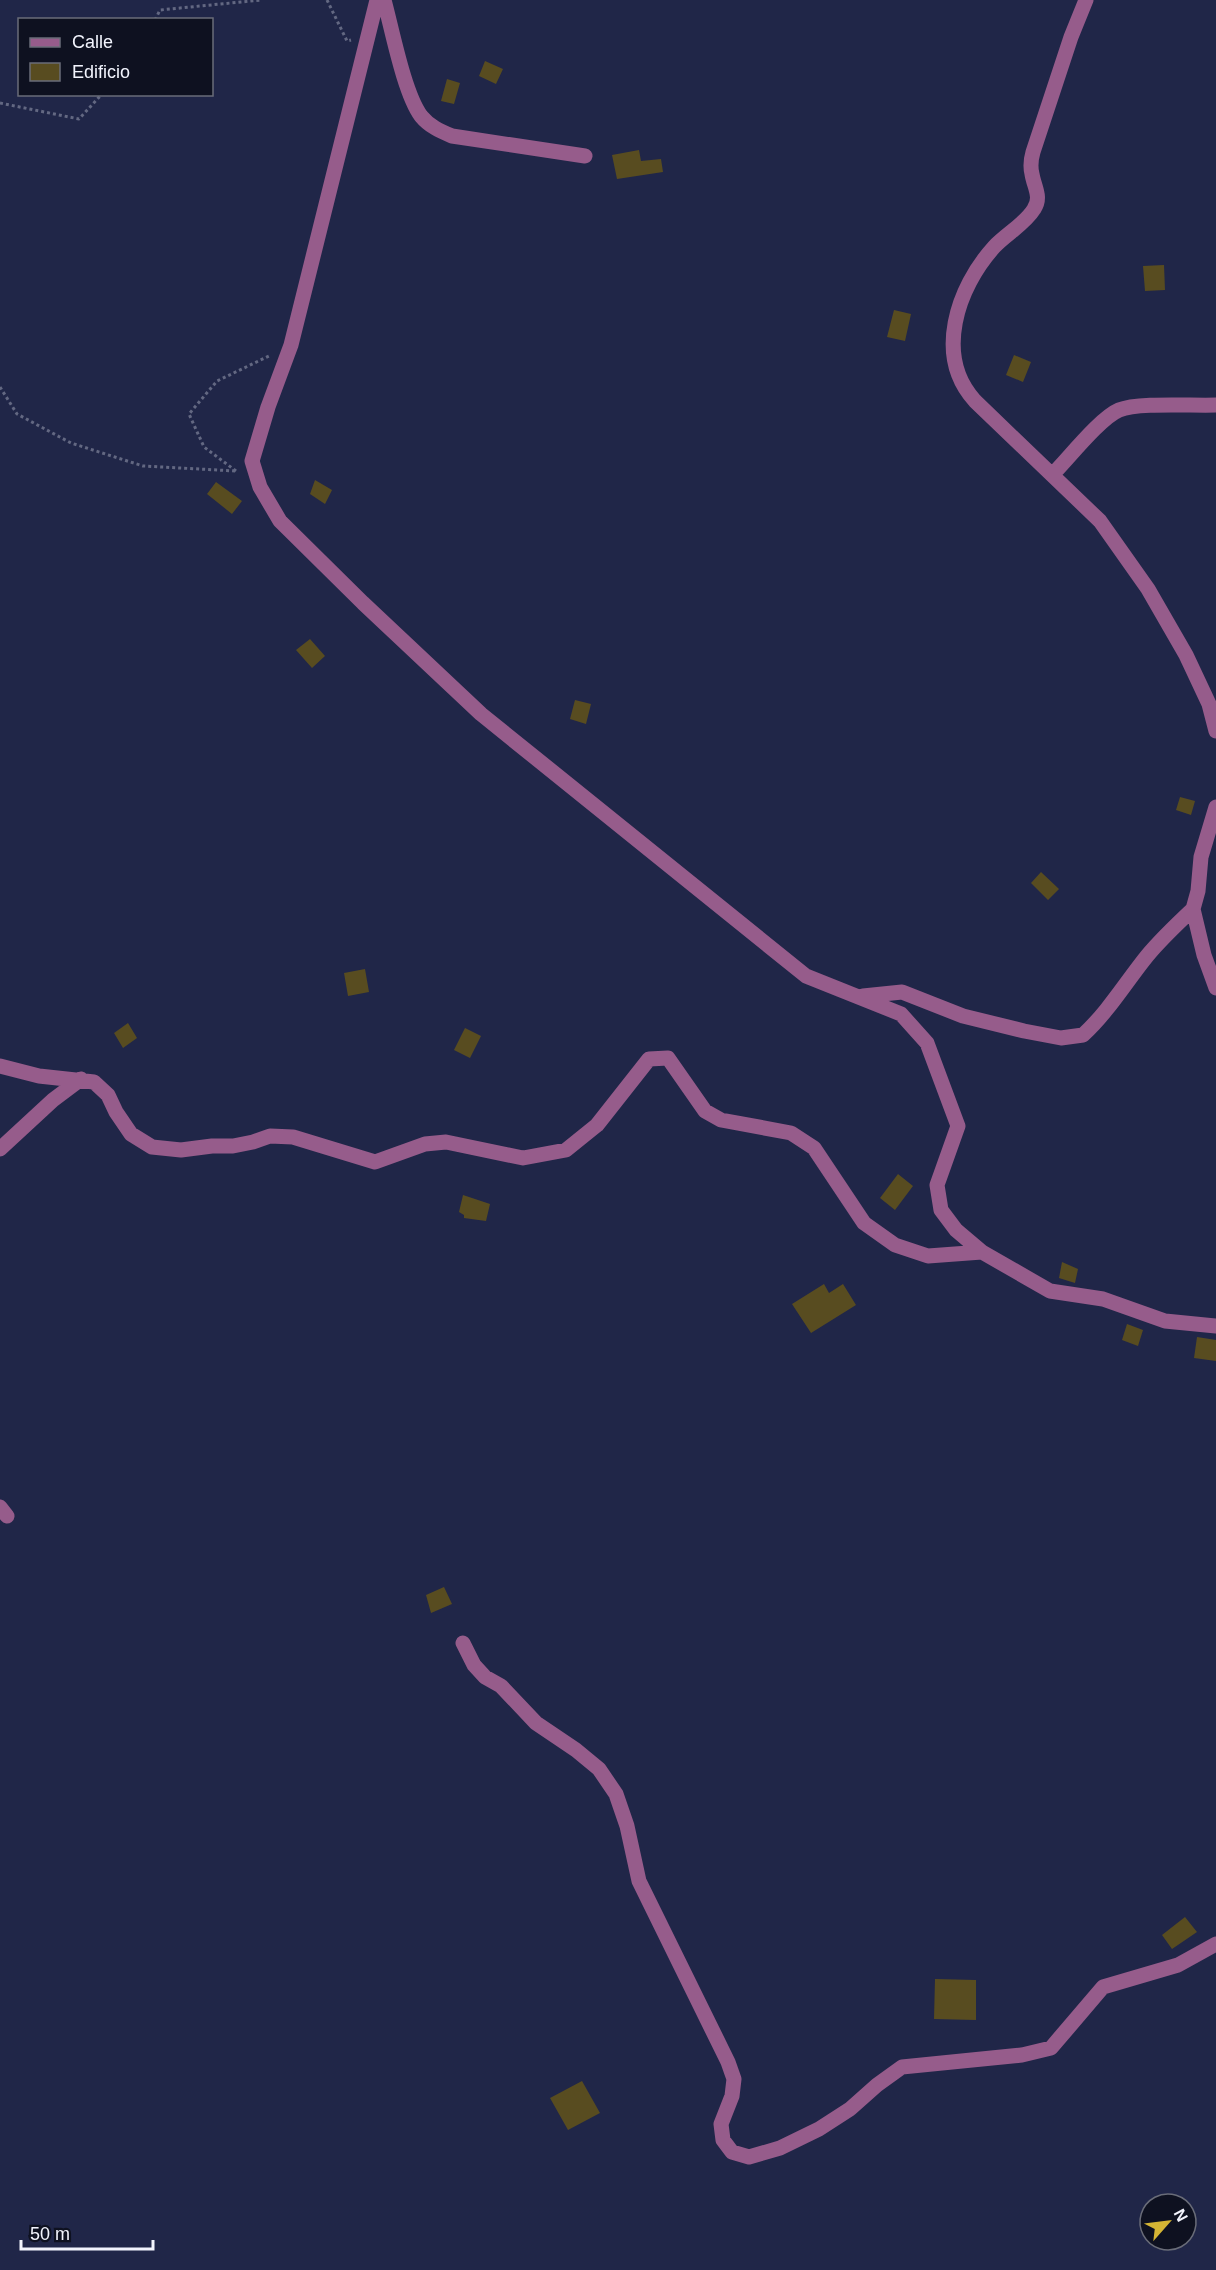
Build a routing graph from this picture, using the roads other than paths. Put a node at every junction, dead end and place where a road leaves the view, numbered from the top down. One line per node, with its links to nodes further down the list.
1 (377, 0): 11 (street)
2 (384, 0): 4 (street)
3 (1086, 0): 6 (street)
4 (585, 156)
5 (1216, 405): 6 (street)
6 (1052, 475): 7 (street)
7 (1216, 731)
8 (1216, 807): 9 (street)
9 (1193, 909): 10 (street); 11 (street)
10 (1216, 988)
11 (860, 996): 15 (street)
12 (0, 1066): 13 (street)
13 (81, 1079): 14 (street); 15 (street)
14 (0, 1149)
15 (982, 1252): 16 (street)
16 (1216, 1326)
17 (463, 1643): 18 (street)
18 (1216, 1944)

